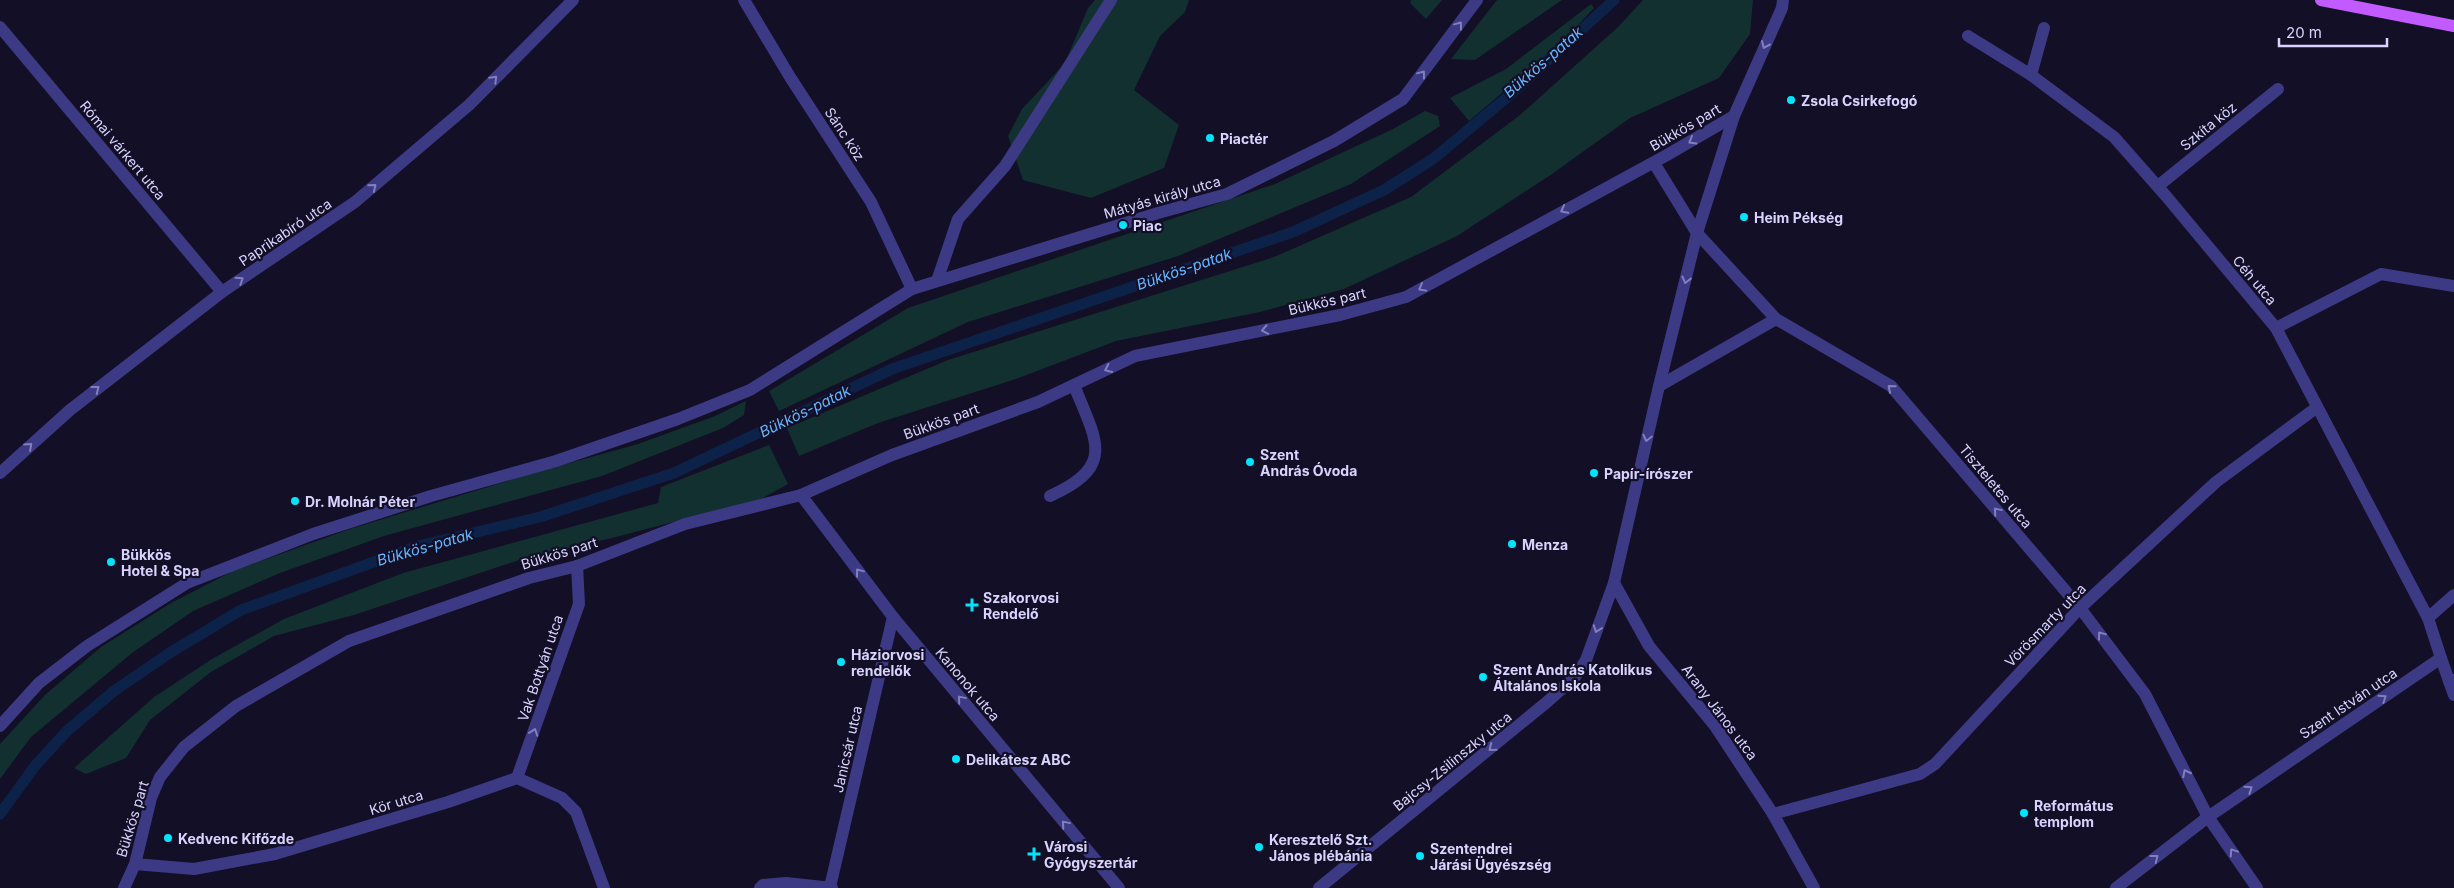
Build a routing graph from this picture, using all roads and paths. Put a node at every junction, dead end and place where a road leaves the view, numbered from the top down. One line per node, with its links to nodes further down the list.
1 (573, 0): 20 (street, Paprikabíró utca, one-way to 1)
2 (744, 0): 19 (street, Sánc köz)
3 (1111, 0): 17 (street)
4 (1477, 0): 17 (street, Mátyás király utca, one-way to 4)
5 (1783, 0): 13 (street, Bükkös part, one-way to 13)
6 (2321, 0): 7 (main road)
7 (2454, 26)
8 (0, 27): 20 (street, Római várkert utca)
9 (2044, 28): 11 (street)
10 (1968, 36): 11 (street, Céh utca)
11 (2031, 75): 15 (street, Céh utca)
12 (2278, 89): 15 (street, Szkíta köz)
13 (1734, 116): 14 (street, Bükkös part, one-way to 14); 16 (street, Bajcsy-Zsilinszky utca)
14 (1654, 163): 16 (street, Tiszteletes utca); 23 (street, Bükkös part, one-way to 23)
15 (2158, 186): 22 (street, Céh utca)
16 (1698, 233): 21 (street, Tiszteletes utca); 24 (street, Bajcsy-Zsilinszky utca, one-way to 24)
17 (937, 281): 19 (street, Mátyás király utca)
18 (2454, 286): 22 (street)
19 (912, 289): 38 (street)
20 (222, 292): 26 (street, Paprikabíró utca, one-way to 20)
21 (1776, 319): 24 (street); 32 (street, Tiszteletes utca, one-way to 21)
22 (2276, 328): 25 (street, Céh utca)
23 (1074, 385): 27 (street, Bükkös part); 28 (street)
24 (1659, 386): 30 (street, Bajcsy-Zsilinszky utca, one-way to 30)
25 (2316, 408): 32 (street, Vörösmarty utca); 34 (street, Céh utca)
26 (0, 473)
27 (801, 495): 29 (street, Bükkös part); 33 (street, Kanonok utca, one-way to 27)
28 (1050, 496)
29 (577, 566): 39 (street, Vak Bottyán utca, one-way to 29); 42 (street, Bükkös part)
30 (1614, 583): 40 (street, Arany János utca); 48 (street, Bajcsy-Zsilinszky utca, one-way to 48)
31 (2454, 595): 34 (street)
32 (2080, 608): 40 (street, Vörösmarty utca); 41 (street, Tiszteletes utca, one-way to 32)
33 (893, 618): 46 (street, Janicsár utca); 47 (street, Kanonok utca, one-way to 33)
34 (2428, 618): 35 (street)
35 (2441, 658): 36 (street); 41 (street, Szent István utca, one-way to 35)
36 (2452, 681): 37 (street)
37 (2454, 695)
38 (0, 726)
39 (517, 778): 42 (street, Kör utca); 44 (street)
40 (1773, 814): 49 (street, Arany János utca)
41 (2208, 817): 50 (street, Szent István utca, one-way to 41); 51 (street, Tiszteletes utca, one-way to 41)
42 (134, 864): 43 (street, Bükkös part)
43 (124, 888)
44 (604, 888)
45 (760, 888): 46 (street, Janicsár utca)
46 (831, 888)
47 (1118, 888)
48 (1319, 888)
49 (1814, 888)
50 (2116, 888)
51 (2257, 888)

